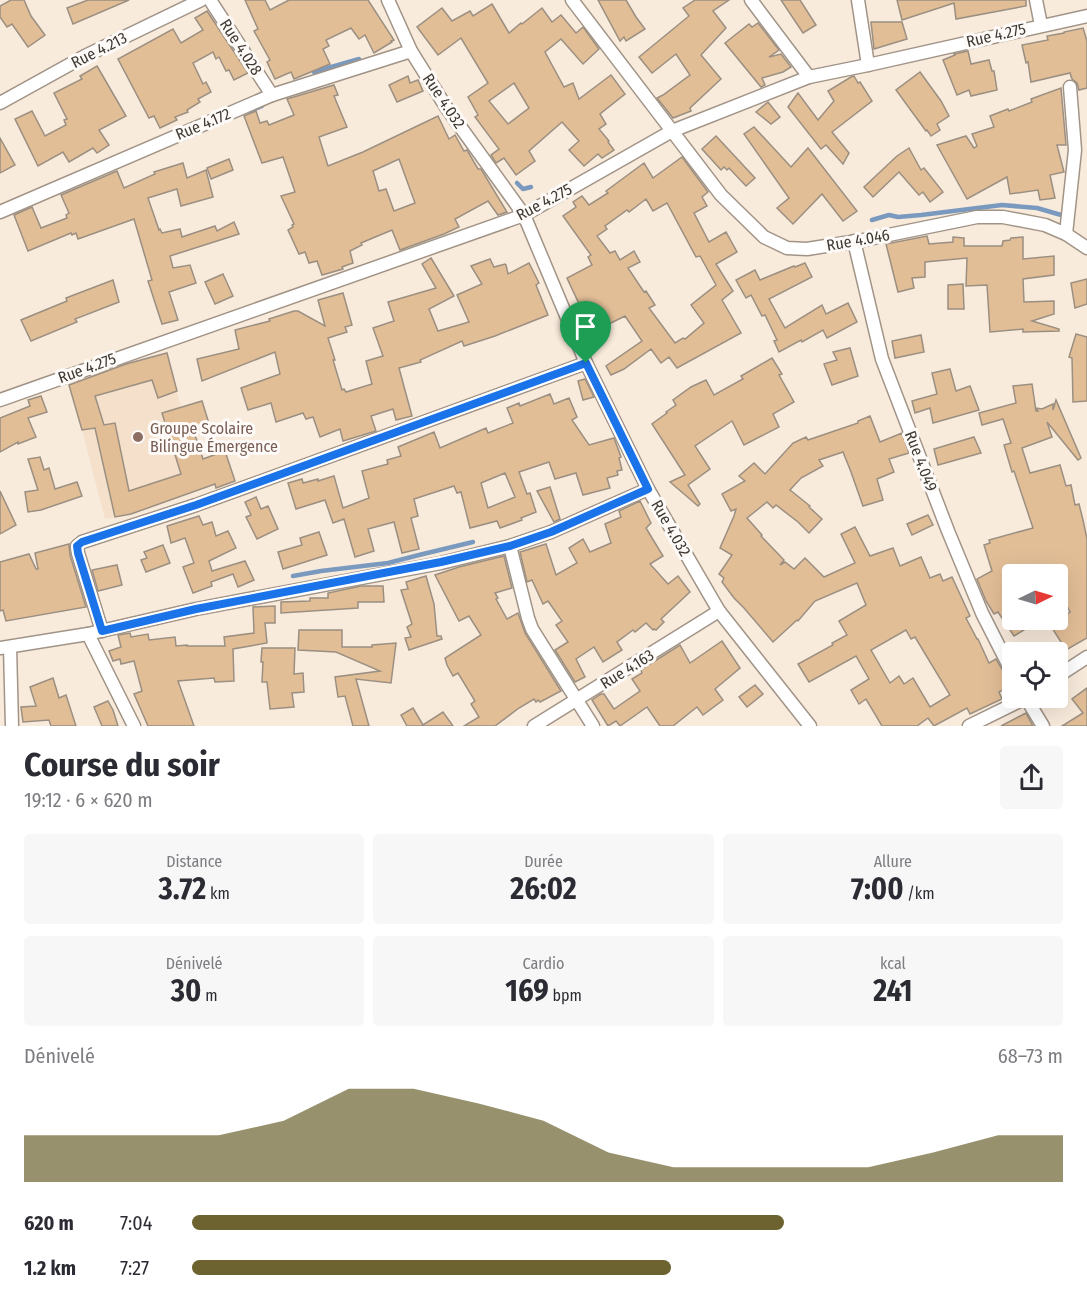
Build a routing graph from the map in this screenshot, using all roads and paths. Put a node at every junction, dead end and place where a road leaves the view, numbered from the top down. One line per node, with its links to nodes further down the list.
1 (201, 0): 15 (street, Rue 4.213)
2 (210, 0): 14 (street, Rue 4.028)
3 (388, 0): 10 (street, Rue 4.032)
4 (572, 0): 16 (street, Rue 4.046)
5 (751, 0): 12 (street)
6 (858, 0): 11 (street)
7 (1036, 0): 9 (street)
8 (1087, 16): 9 (street, Rue 4.275)
9 (1041, 25): 11 (street, Rue 4.275)
10 (411, 51): 14 (street, Rue 4.172); 19 (street, Rue 4.032)
11 (868, 65): 12 (street, Rue 4.275)
12 (809, 77): 16 (street, Rue 4.275)
13 (1070, 87): 17 (street)
14 (272, 94): 18 (street, Rue 4.172)
15 (0, 103)
16 (672, 131): 19 (street, Rue 4.275); 21 (street, Rue 4.046)
17 (1081, 150): 20 (street)
18 (0, 212)
19 (524, 215): 23 (street, Rue 4.032); 24 (street, Rue 4.275)
20 (1066, 234): 21 (street, Rue 4.046); 22 (street, Rue 4.046)
21 (854, 242): 31 (street, Rue 4.049)
22 (1087, 248)
23 (586, 363): 25 (street, Rue 4.032); 28 (street)
24 (0, 399)
25 (648, 489): 26 (street); 27 (street, Rue 4.032)
26 (510, 546): 28 (street); 34 (street)
27 (719, 611): 34 (street, Rue 4.163); 41 (street, Rue 4.032)
28 (102, 631): 29 (street)
29 (88, 634): 30 (street); 38 (street)
30 (5, 648): 37 (street)
31 (1002, 652)
32 (1087, 657): 33 (street)
33 (1068, 669)
34 (577, 700): 39 (street, Rue 4.163); 40 (street)
35 (1006, 708): 42 (street)
36 (1032, 708): 43 (street)
37 (12, 726)
38 (134, 726)
39 (534, 726)
40 (593, 726)
41 (810, 726)
42 (969, 726)
43 (1043, 726)

